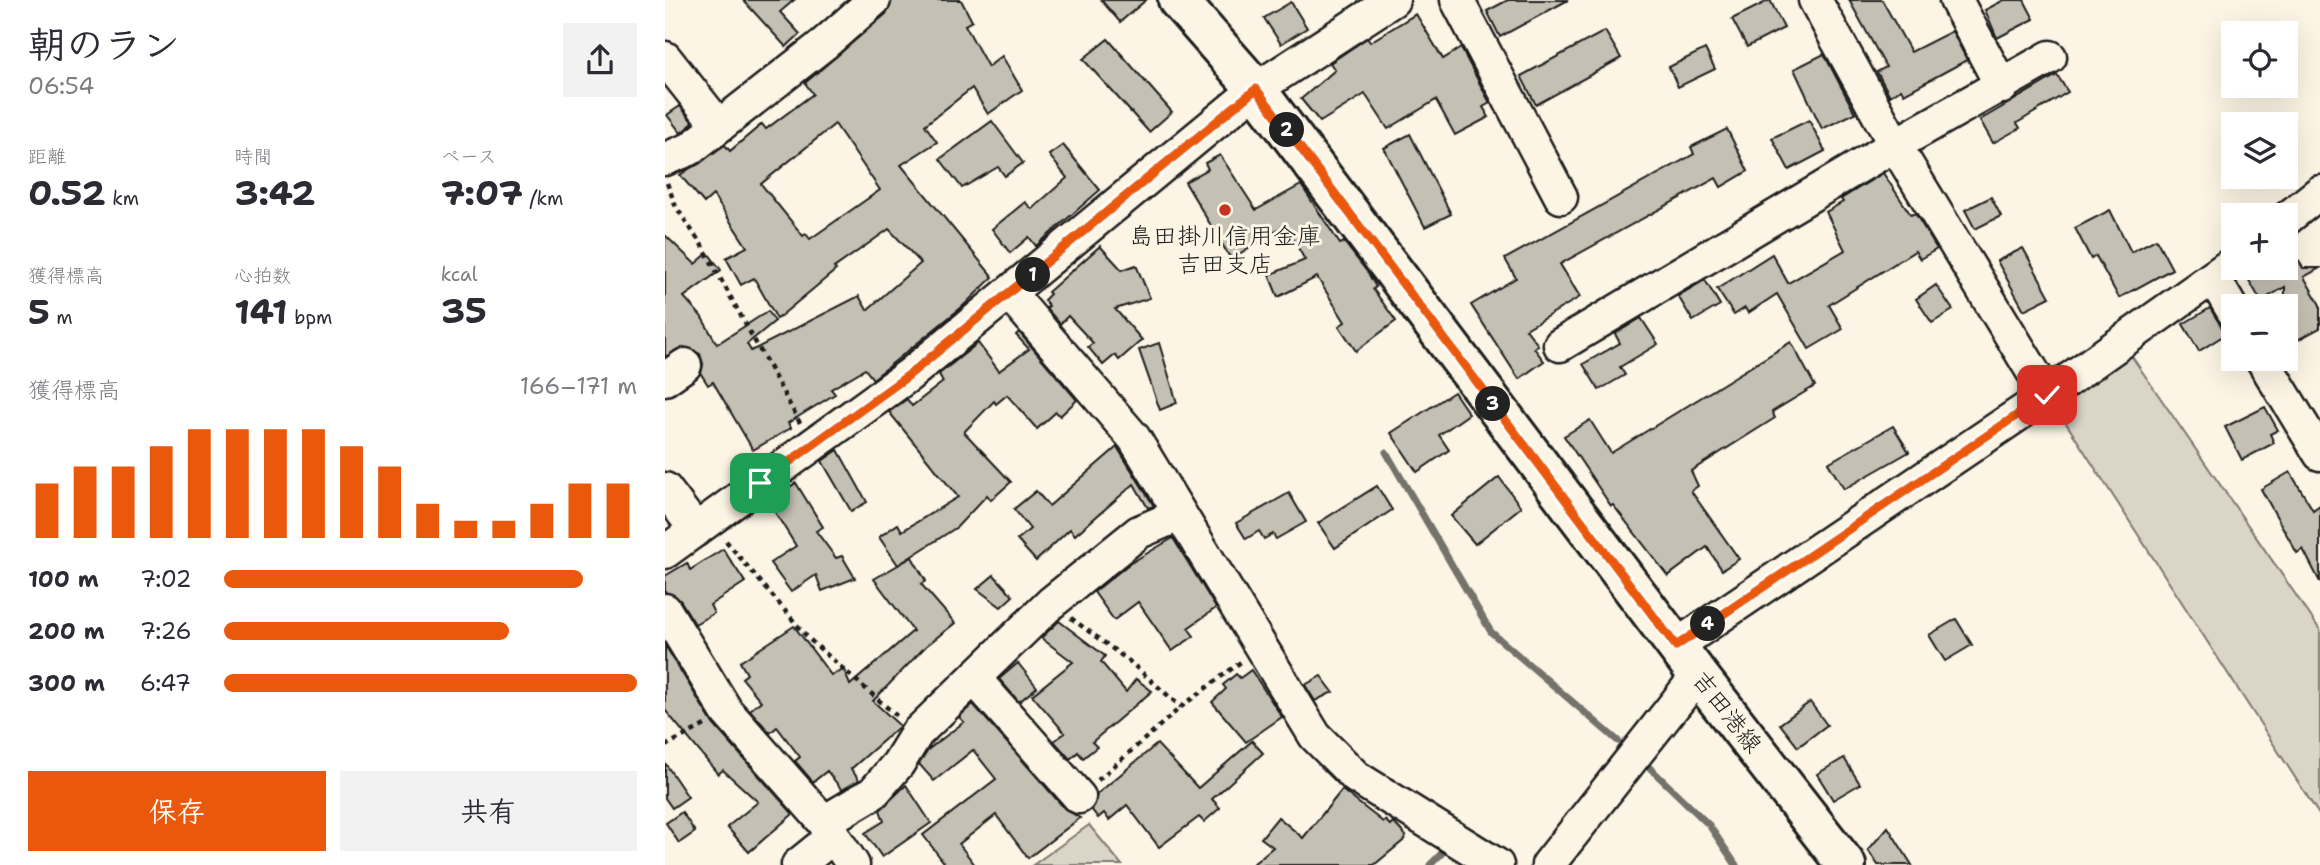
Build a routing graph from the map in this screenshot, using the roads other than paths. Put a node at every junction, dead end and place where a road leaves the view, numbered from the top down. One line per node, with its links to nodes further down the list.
1 (873, 0): 11 (street)
2 (1178, 0): 10 (main road, 吉田港線)
3 (1394, 0): 10 (street)
4 (1457, 0): 15 (street)
5 (1815, 0): 12 (street)
6 (1956, 0): 9 (street)
7 (2050, 57): 9 (street)
8 (665, 58): 11 (street)
9 (2002, 87): 12 (street)
10 (1256, 89): 18 (street); 28 (main road, 吉田港線)
11 (718, 125): 13 (street)
12 (1895, 145): 19 (street); 21 (street)
13 (665, 159)
14 (2320, 192): 16 (street)
15 (1561, 197)
16 (2298, 210)
17 (2221, 272): 21 (street)
18 (1010, 294): 24 (street); 25 (street)
19 (1560, 345)
20 (2269, 371): 22 (street)
21 (2047, 395): 28 (street)
22 (2320, 454)
23 (665, 489): 25 (street)
24 (1179, 515): 29 (street); 32 (street)
25 (702, 525): 26 (street)
26 (665, 552)
27 (665, 610): 31 (street)
28 (1687, 661): 36 (street); 37 (main road, 吉田港線)
29 (974, 677): 30 (street); 31 (street)
30 (1079, 797)
31 (829, 829): 33 (street); 34 (street)
32 (1455, 855): 35 (street)
33 (798, 865)
34 (853, 865)
35 (1497, 865)
36 (1548, 865)
37 (1846, 865)

